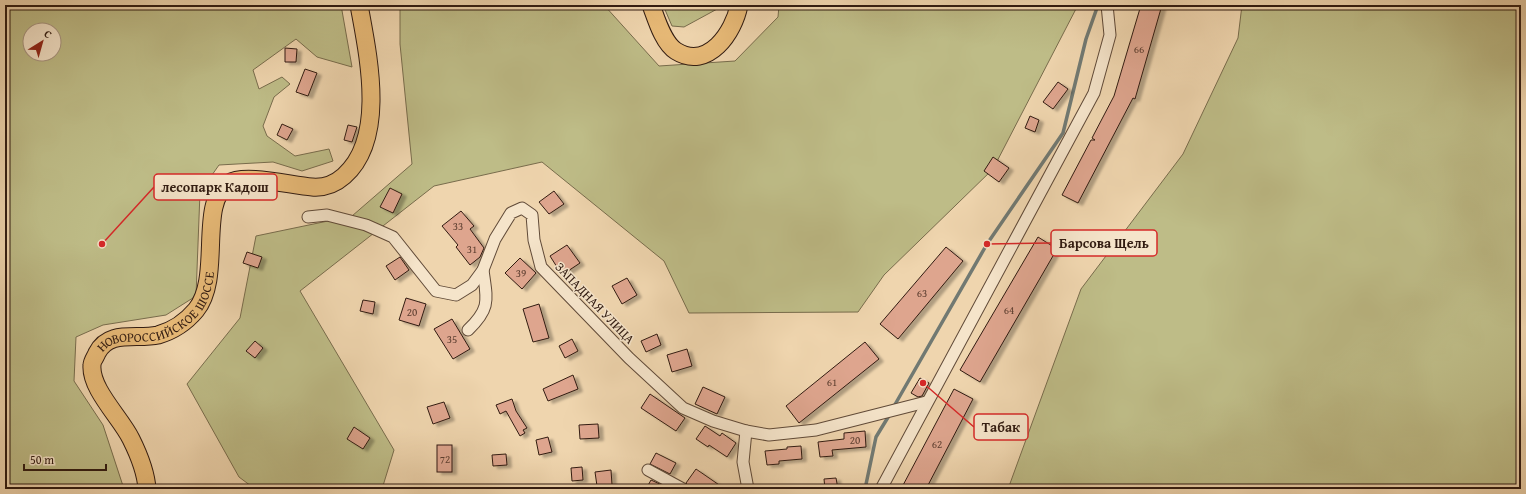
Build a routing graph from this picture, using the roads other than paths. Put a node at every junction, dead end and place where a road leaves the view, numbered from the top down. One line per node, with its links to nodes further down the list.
1 (359, 5): 11 (highway, НОВОРОССИЙСКОЕ ШОССЕ)
2 (651, 5): 3 (highway)
3 (739, 5)
4 (1107, 5): 8 (street)
5 (308, 217): 6 (street, ЗАПАДНАЯ УЛИЦА)
6 (483, 270): 7 (street); 9 (street, ЗАПАДНАЯ УЛИЦА)
7 (468, 330)
8 (926, 402): 9 (street, ЗАПАДНАЯ УЛИЦА); 14 (street)
9 (746, 431): 13 (street)
10 (648, 470): 12 (street)
11 (146, 489)
12 (684, 489)
13 (748, 489)
14 (881, 489)

